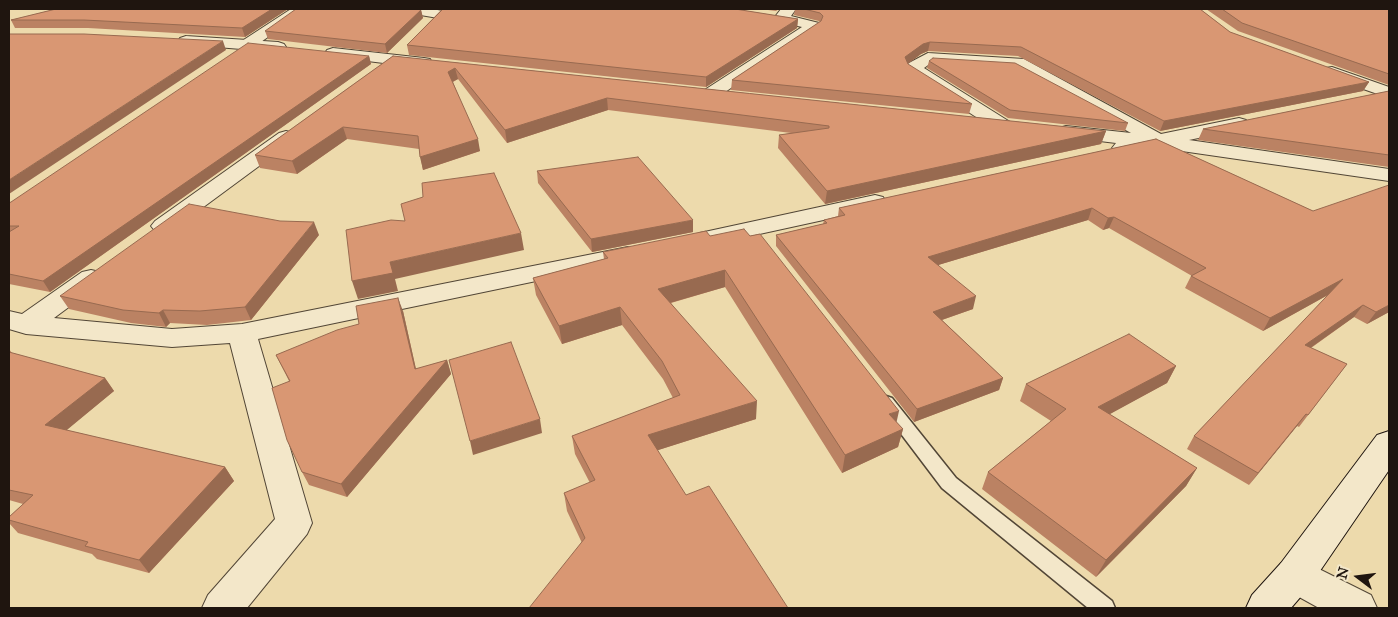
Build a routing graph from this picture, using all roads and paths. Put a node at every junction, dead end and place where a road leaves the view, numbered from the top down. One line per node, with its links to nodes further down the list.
1 (300, 9): 7 (street)
2 (408, 9): 5 (street)
3 (785, 13): 4 (street); 17 (street)
4 (764, 15)
5 (425, 27)
6 (168, 40): 7 (street)
7 (248, 44): 8 (street); 11 (street)
8 (296, 49)
9 (316, 51): 10 (street)
10 (399, 53): 12 (street); 14 (street)
11 (223, 61)
12 (442, 65)
13 (1315, 66): 16 (street)
14 (369, 77)
15 (690, 93): 17 (street)
16 (1389, 93): 19 (street)
17 (709, 95): 18 (street)
18 (739, 98)
19 (1360, 100)
20 (1255, 121): 26 (street)
21 (306, 122): 30 (street)
22 (964, 122): 23 (street)
23 (1003, 126): 24 (street); 26 (street)
24 (1023, 128)
25 (1052, 131): 26 (street)
26 (1155, 140): 27 (street); 28 (street)
27 (1083, 156)
28 (1389, 175)
29 (898, 197): 31 (street)
30 (146, 238)
31 (684, 243)
32 (646, 251): 35 (street)
33 (106, 267): 34 (street)
34 (17, 323): 35 (street)
35 (242, 333): 39 (street)
36 (877, 391): 40 (lane)
37 (1389, 444): 38 (street)
38 (1296, 575): 41 (street); 42 (street)
39 (222, 608)
40 (1104, 608)
41 (1266, 608)
42 (1356, 608)

